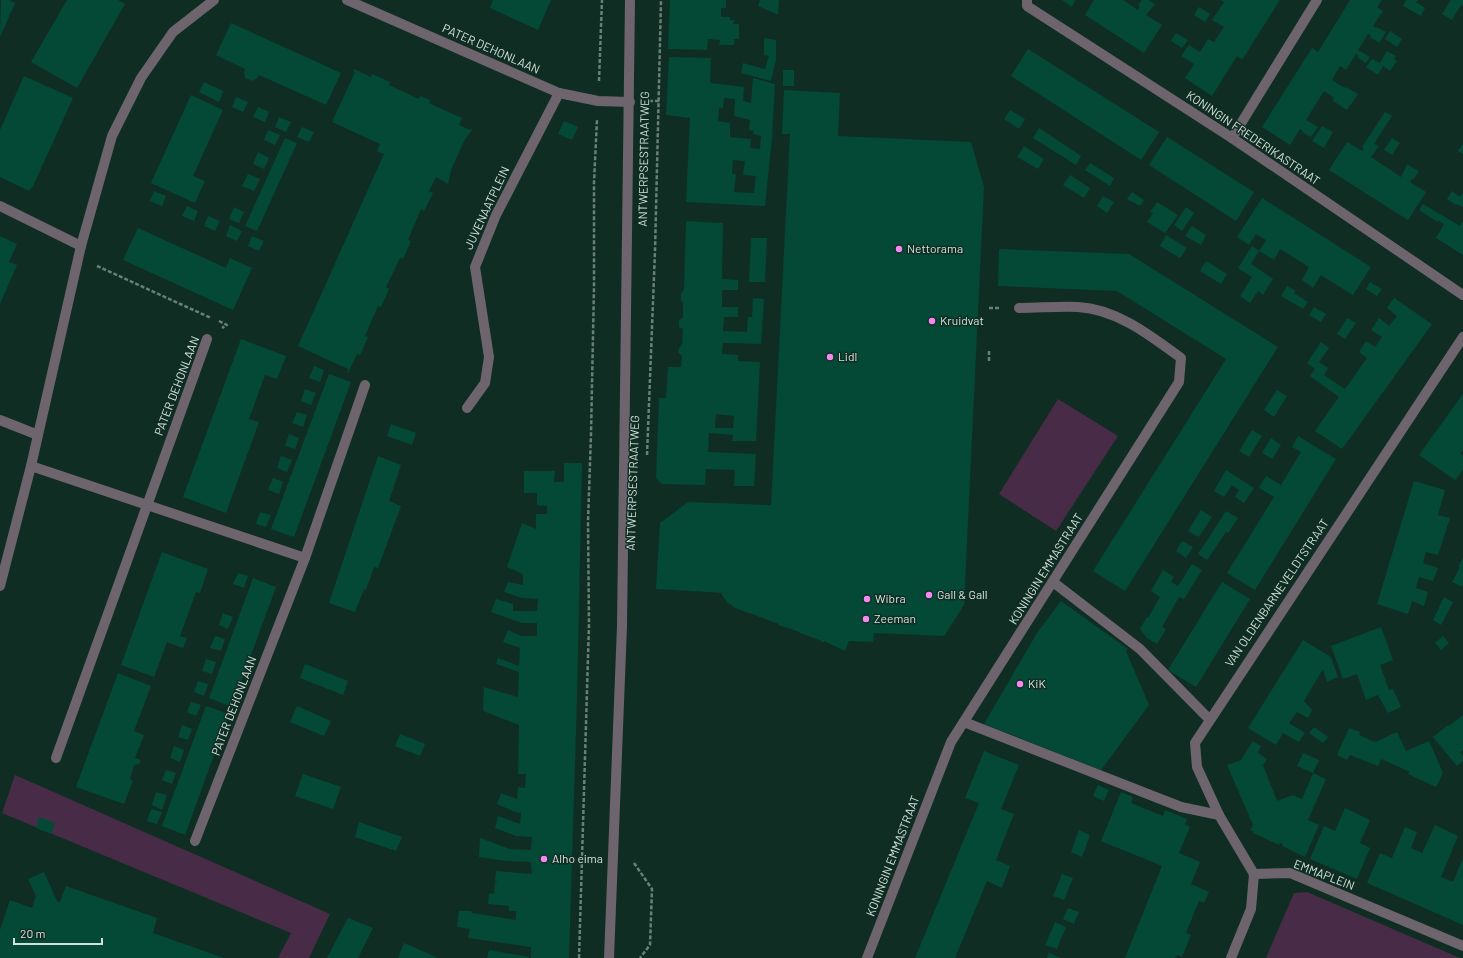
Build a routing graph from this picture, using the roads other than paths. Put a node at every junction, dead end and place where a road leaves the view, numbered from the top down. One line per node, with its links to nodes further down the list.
1 (214, 0): 10 (street)
2 (347, 0): 6 (street, PATER DEHONLAAN)
3 (630, 0): 7 (street, ANTWERPSESTRAATWEG)
4 (1317, 0): 8 (street)
5 (1027, 3): 8 (street, KONINGIN FREDERIKASTRAAT)
6 (560, 93): 7 (street, PATER DEHONLAAN); 16 (street, JUVENAATPLEIN)
7 (630, 102): 31 (street, ANTWERPSESTRAATWEG)
8 (1232, 138): 11 (street, KONINGIN FREDERIKASTRAAT)
9 (0, 206): 10 (street)
10 (81, 246): 18 (street)
11 (1463, 294)
12 (1019, 308): 22 (street, KONINGIN EMMASTRAAT)
13 (1463, 336): 24 (street, VAN OLDENBARNEVELDTSTRAAT)
14 (207, 339): 20 (street, PATER DEHONLAAN)
15 (365, 385): 21 (street, PATER DEHONLAAN)
16 (467, 408)
17 (0, 420): 18 (street)
18 (38, 435): 19 (street)
19 (31, 466): 20 (street); 23 (street)
20 (147, 505): 21 (street); 26 (street, PATER DEHONLAAN)
21 (305, 558): 28 (street, PATER DEHONLAAN)
22 (1053, 582): 24 (street); 25 (street, KONINGIN EMMASTRAAT)
23 (0, 586)
24 (1209, 719): 27 (street, VAN OLDENBARNEVELDTSTRAAT)
25 (964, 722): 27 (street); 32 (street, KONINGIN EMMASTRAAT)
26 (56, 758)
27 (1219, 815): 29 (street, VAN OLDENBARNEVELDTSTRAAT)
28 (195, 841)
29 (1254, 874): 30 (street, EMMAPLEIN); 33 (street)
30 (1463, 946)
31 (609, 958)
32 (867, 958)
33 (1231, 958)

